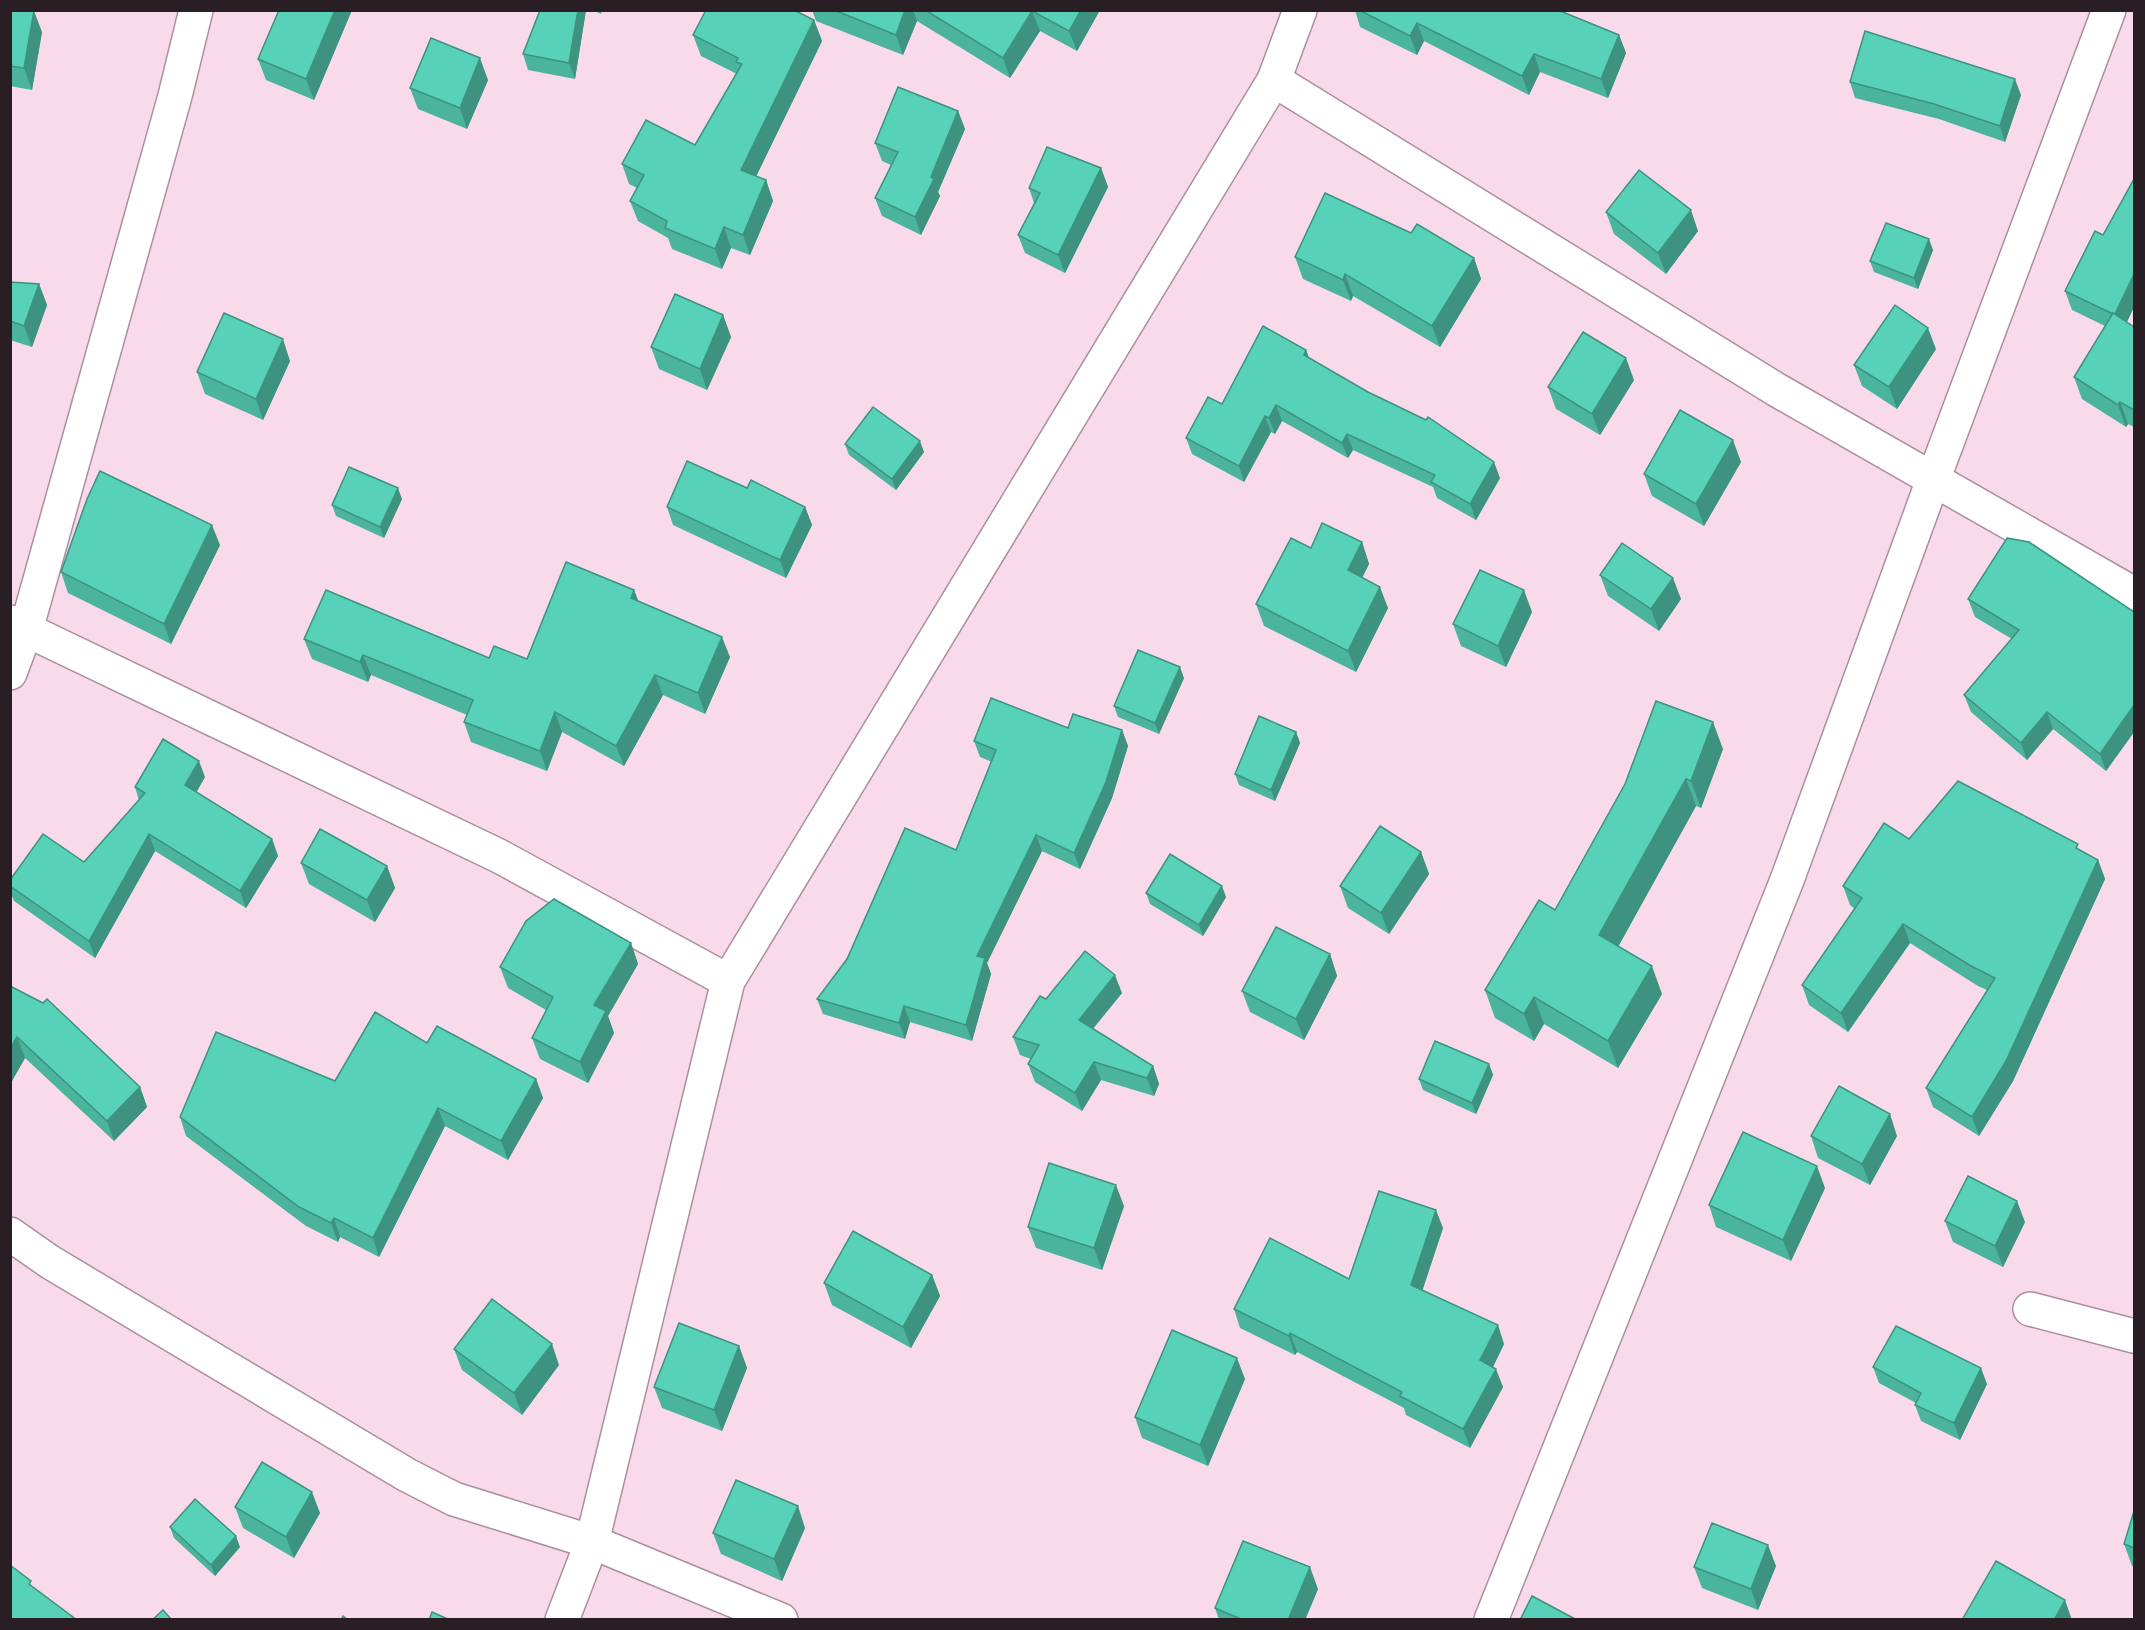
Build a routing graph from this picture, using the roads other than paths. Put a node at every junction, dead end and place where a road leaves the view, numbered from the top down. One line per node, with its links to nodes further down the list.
1 (196, 10): 7 (street)
2 (1300, 10): 4 (street)
3 (2109, 10): 5 (street)
4 (1274, 80): 5 (street); 9 (street)
5 (1933, 480): 6 (street); 16 (street)
6 (2134, 594)
7 (19, 626): 8 (street); 9 (street)
8 (10, 674)
9 (728, 981): 13 (street)
10 (10, 1234): 13 (street)
11 (2030, 1309): 12 (street)
12 (2134, 1336)
13 (592, 1542): 14 (street); 15 (street)
14 (562, 1620)
15 (781, 1620)
16 (1491, 1620)

